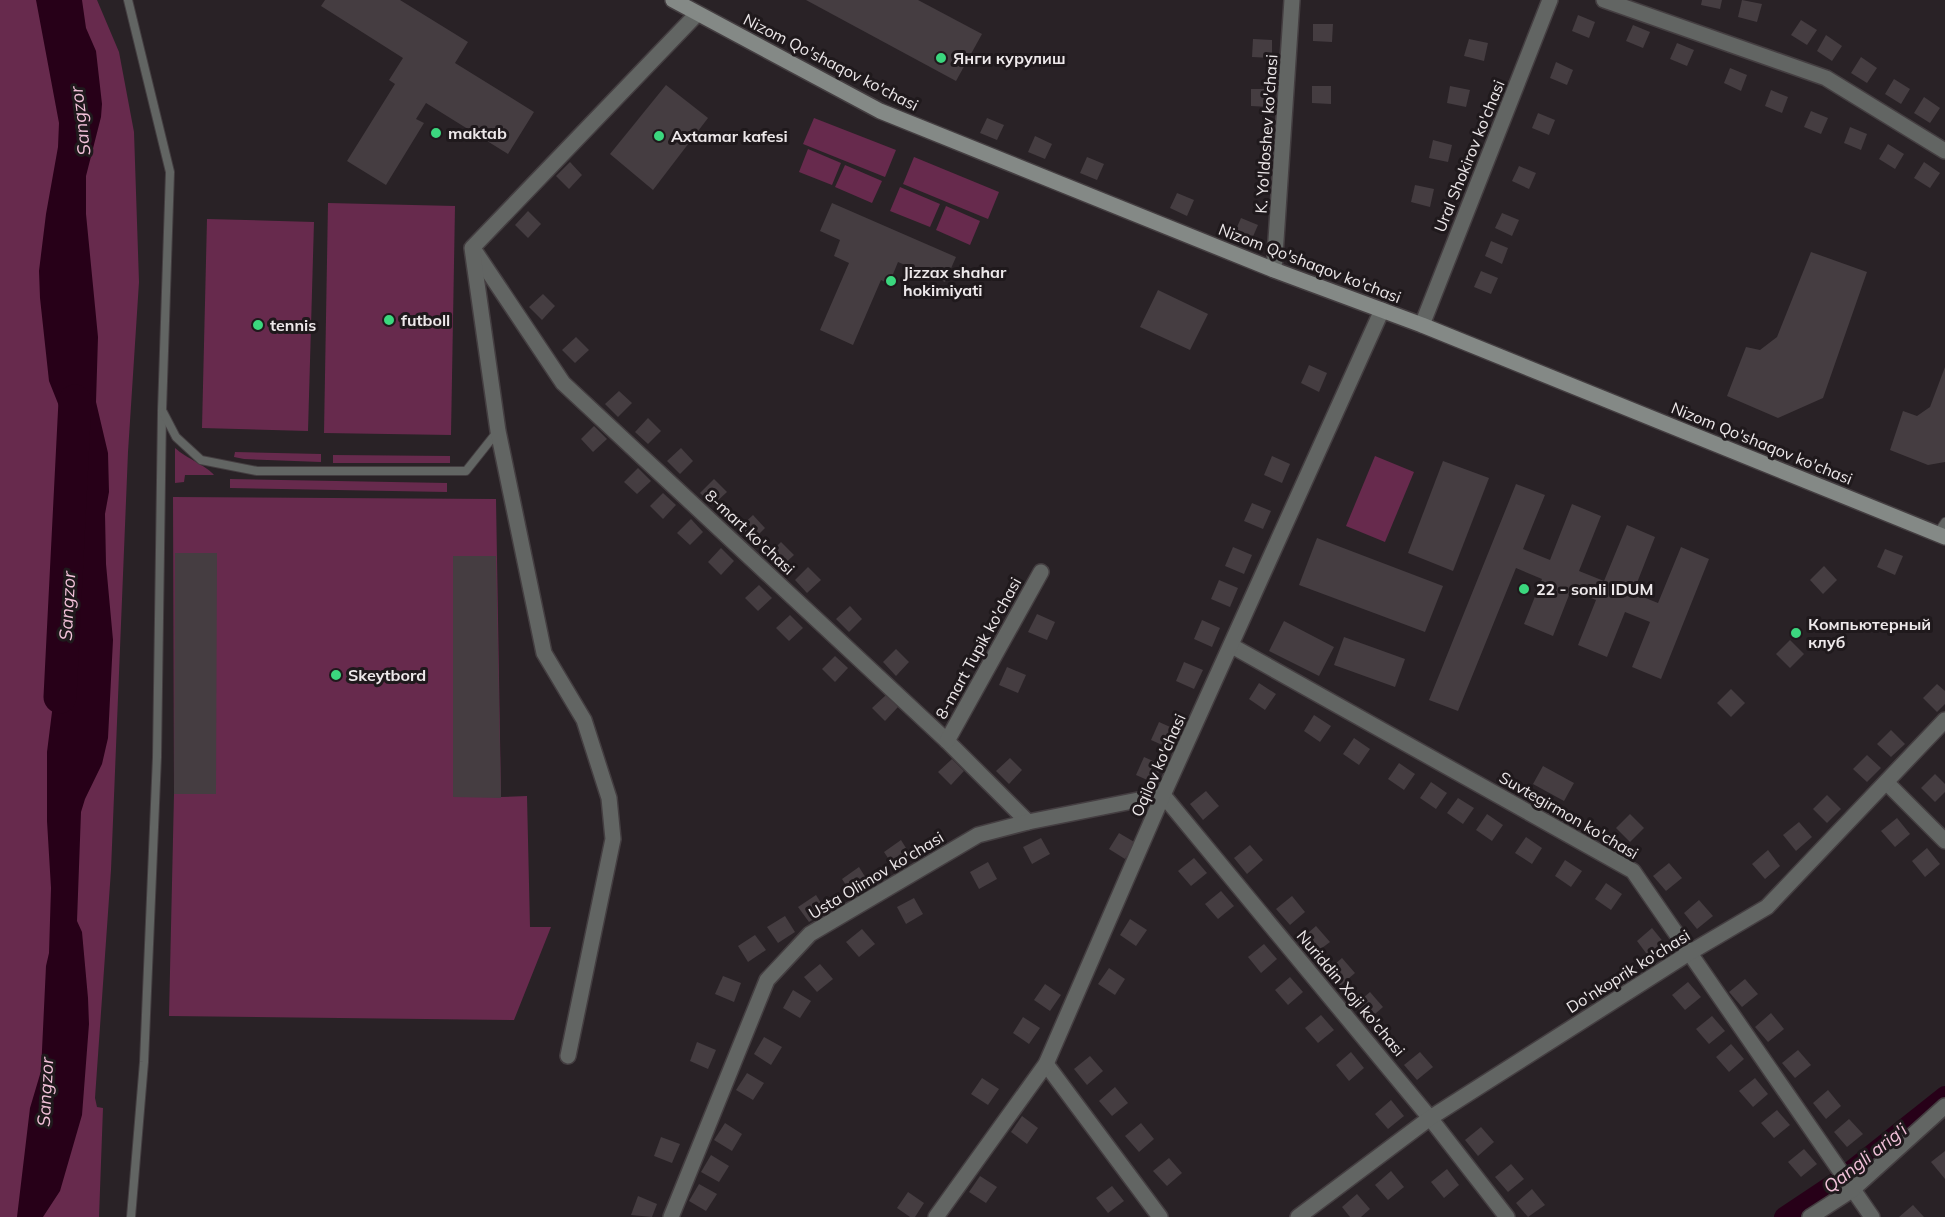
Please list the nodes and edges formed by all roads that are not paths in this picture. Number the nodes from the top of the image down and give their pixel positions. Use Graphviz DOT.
graph roads {
  1 [pos="128,0"];
  2 [pos="673,0"];
  3 [pos="1292,0"];
  4 [pos="1550,0"];
  5 [pos="1604,0"];
  6 [pos="697,14"];
  7 [pos="1945,151"];
  8 [pos="472,248"];
  9 [pos="1274,270"];
  10 [pos="1382,310"];
  11 [pos="1422,325"];
  12 [pos="162,411"];
  13 [pos="498,431"];
  14 [pos="1942,531"];
  15 [pos="1041,572"];
  16 [pos="1232,645"];
  17 [pos="1945,720"];
  18 [pos="947,741"];
  19 [pos="1887,783"];
  20 [pos="1163,795"];
  21 [pos="1028,822"];
  22 [pos="1945,841"];
  23 [pos="1689,953"];
  24 [pos="568,1056"];
  25 [pos="1046,1064"];
  26 [pos="1945,1106"];
  27 [pos="1431,1118"];
  28 [pos="1847,1181"];
  29 [pos="131,1217"];
  30 [pos="671,1217"];
  31 [pos="936,1217"];
  32 [pos="1160,1217"];
  33 [pos="1298,1217"];
  34 [pos="1507,1217"];
  35 [pos="1810,1217"];
  36 [pos="1872,1217"];
  1 -- 12 [label="lane"];
  2 -- 6 [label="main road, Nizom Qo'shaqov ko'chasi"];
  3 -- 9 [label="street, K. Yo'ldoshev ko'chasi"];
  4 -- 11 [label="street, Ural Shokirov ko'chasi"];
  5 -- 7 [label="street"];
  6 -- 8 [label="street"];
  6 -- 9 [label="main road, Nizom Qo'shaqov ko'chasi"];
  8 -- 13 [label="street"];
  8 -- 18 [label="street, 8-mart ko'chasi"];
  9 -- 10 [label="main road, Nizom Qo'shaqov ko'chasi"];
  10 -- 11 [label="main road, Nizom Qo'shaqov ko'chasi"];
  10 -- 16 [label="street, Oqilov ko'chasi"];
  11 -- 14 [label="main road, Nizom Qo'shaqov ko'chasi"];
  12 -- 13 [label="lane"];
  12 -- 29 [label="lane"];
  13 -- 24 [label="street"];
  15 -- 18 [label="street, 8-mart Tupik ko'chasi"];
  16 -- 20 [label="street, Oqilov ko'chasi"];
  16 -- 23 [label="street, Suvtegirmon ko'chasi"];
  17 -- 19 [label="street, Do'nkoprik ko'chasi"];
  18 -- 21 [label="street, 8-mart ko'chasi"];
  19 -- 22 [label="street"];
  19 -- 23 [label="street, Do'nkoprik ko'chasi"];
  20 -- 21 [label="street, Usta Olimov ko'chasi"];
  20 -- 25 [label="street, Oqilov ko'chasi"];
  20 -- 27 [label="street, Nuriddin Xoji ko'chasi"];
  21 -- 30 [label="street, Usta Olimov ko'chasi"];
  23 -- 27 [label="street, Do'nkoprik ko'chasi"];
  23 -- 28 [label="street, Suvtegirmon ko'chasi"];
  25 -- 31 [label="street, Oqilov ko'chasi"];
  25 -- 32 [label="street"];
  26 -- 28 [label="street"];
  27 -- 33 [label="street, Do'nkoprik ko'chasi"];
  27 -- 34 [label="street, Nuriddin Xoji ko'chasi"];
  28 -- 35 [label="street"];
  28 -- 36 [label="street, Suvtegirmon ko'chasi"];
}
